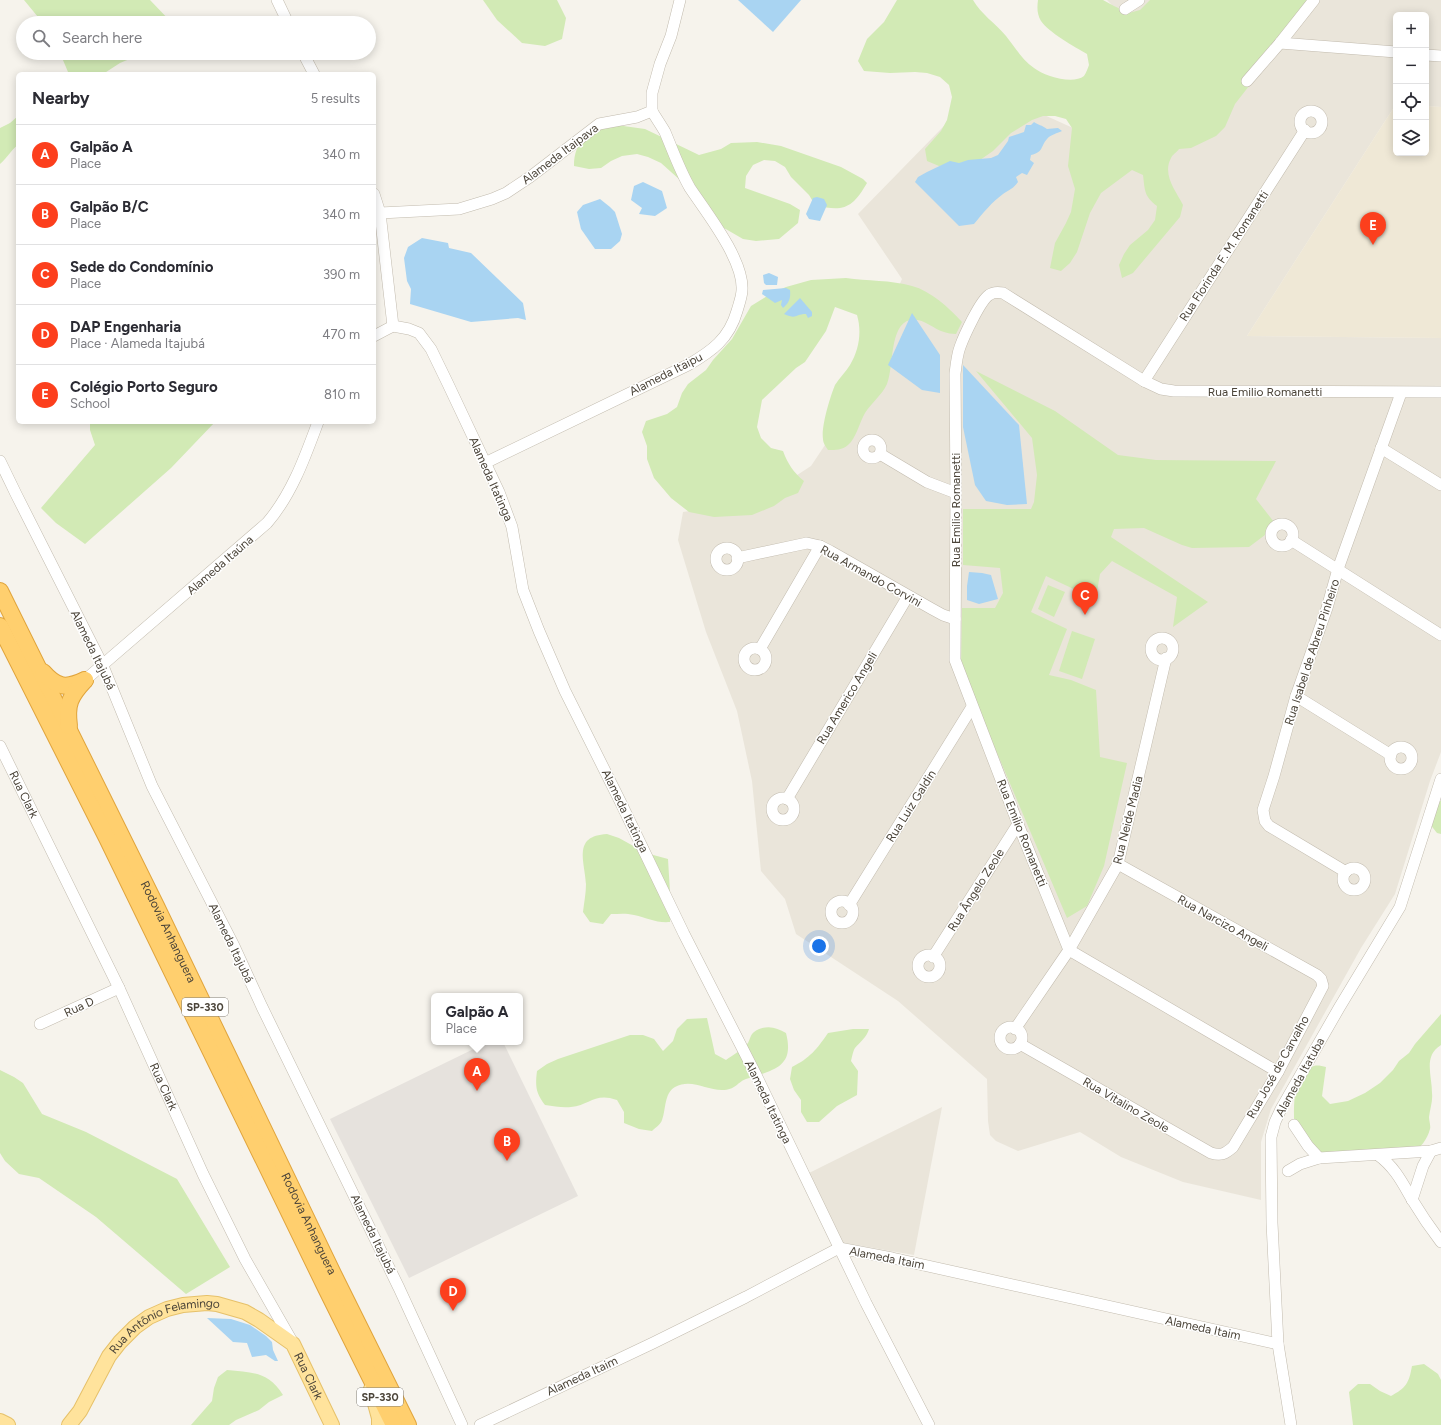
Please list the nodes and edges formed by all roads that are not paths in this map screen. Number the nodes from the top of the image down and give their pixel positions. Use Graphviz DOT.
graph roads {
  1 [pos="276,0"];
  2 [pos="680,0"];
  3 [pos="1139,0"];
  4 [pos="1314,0"];
  5 [pos="1125,9"];
  6 [pos="284,16"];
  7 [pos="1280,43"];
  8 [pos="1393,52"];
  9 [pos="1429,55"];
  10 [pos="1441,56"];
  11 [pos="307,60"];
  12 [pos="313,72"];
  13 [pos="1247,81"];
  14 [pos="652,111"];
  15 [pos="1305,130"];
  16 [pos="376,200"];
  17 [pos="380,213"];
  18 [pos="392,326"];
  19 [pos="376,335"];
  20 [pos="1144,381"];
  21 [pos="1441,392"];
  22 [pos="1401,393"];
  23 [pos="317,424"];
  24 [pos="1381,448"];
  25 [pos="880,454"];
  26 [pos="0,460"];
  27 [pos="485,463"];
  28 [pos="1441,485"];
  29 [pos="956,493"];
  30 [pos="1291,540"];
  31 [pos="820,546"];
  32 [pos="737,558"];
  33 [pos="1338,569"];
  34 [pos="0,591"];
  35 [pos="908,596"];
  36 [pos="955,619"];
  37 [pos="0,626"];
  38 [pos="1441,635"];
  39 [pos="760,649"];
  40 [pos="1166,658"];
  41 [pos="36,665"];
  42 [pos="103,666"];
  43 [pos="85,680"];
  44 [pos="1296,696"];
  45 [pos="972,707"];
  46 [pos="69,732"];
  47 [pos="0,746"];
  48 [pos="1391,755"];
  49 [pos="1441,779"];
  50 [pos="787,799"];
  51 [pos="1018,824"];
  52 [pos="1118,864"];
  53 [pos="1346,872"];
  54 [pos="849,905"];
  55 [pos="1069,950"];
  56 [pos="933,957"];
  57 [pos="1323,986"];
  58 [pos="119,988"];
  59 [pos="40,1024"];
  60 [pos="1015,1029"];
  61 [pos="1020,1044"];
  62 [pos="1278,1072"];
  63 [pos="1294,1125"];
  64 [pos="1232,1147"];
  65 [pos="1436,1149"];
  66 [pos="1378,1155"];
  67 [pos="1319,1158"];
  68 [pos="1288,1171"];
  69 [pos="1412,1200"];
  70 [pos="1441,1242"];
  71 [pos="839,1248"];
  72 [pos="293,1344"];
  73 [pos="1278,1344"];
  74 [pos="366,1369"];
  75 [pos="0,1421"];
  76 [pos="8,1425"];
  77 [pos="69,1425"];
  78 [pos="332,1425"];
  79 [pos="379,1425"];
  80 [pos="394,1425"];
  81 [pos="408,1425"];
  82 [pos="462,1425"];
  83 [pos="480,1425"];
  84 [pos="929,1425"];
  85 [pos="1290,1425"];
  1 -- 6 [label="street"];
  2 -- 14 [label="street"];
  3 -- 5 [label="street"];
  4 -- 7 [label="street"];
  7 -- 8 [label="street"];
  7 -- 13 [label="street"];
  9 -- 10 [label="street"];
  11 -- 12 [label="street"];
  14 -- 17 [label="street, Alameda Itaipava"];
  14 -- 27 [label="street, Alameda Itaipu"];
  15 -- 20 [label="street, Rua Florinda F. M. Romanetti"];
  16 -- 17 [label="street"];
  17 -- 18 [label="street"];
  18 -- 19 [label="street"];
  18 -- 27 [label="street, Alameda Itatinga"];
  20 -- 22 [label="street, Rua Emilio Romanetti"];
  20 -- 29 [label="street, Rua Emilio Romanetti"];
  21 -- 22 [label="street, Rua Emilio Romanetti"];
  22 -- 24 [label="street, Rua Isabel de Abreu Pinheiro"];
  23 -- 42 [label="street, Alameda Itaúna"];
  24 -- 28 [label="street"];
  24 -- 33 [label="street, Rua Isabel de Abreu Pinheiro"];
  25 -- 29 [label="street"];
  26 -- 42 [label="street, Alameda Itajubá"];
  27 -- 71 [label="street, Alameda Itatinga"];
  29 -- 36 [label="street, Rua Emilio Romanetti"];
  30 -- 33 [label="street"];
  31 -- 32 [label="street, Rua Armando Corvini"];
  31 -- 35 [label="street, Rua Armando Corvini"];
  31 -- 39 [label="street"];
  33 -- 38 [label="street"];
  33 -- 44 [label="street, Rua Isabel de Abreu Pinheiro"];
  34 -- 41 [label="highway, Rodovia Anhanguera / SP-330"];
  35 -- 36 [label="street, Rua Armando Corvini"];
  35 -- 50 [label="street, Rua Americo Angeli"];
  36 -- 45 [label="street, Rua Emilio Romanetti"];
  37 -- 74 [label="highway, Rodovia Anhanguera / SP-330"];
  40 -- 52 [label="street, Rua Neide Madia"];
  41 -- 43 [label="highway"];
  41 -- 46 [label="highway, Rodovia Anhanguera / SP-330"];
  42 -- 43 [label="street, Alameda Itaúna"];
  42 -- 82 [label="street, Alameda Itajubá"];
  43 -- 46 [label="highway"];
  44 -- 48 [label="street"];
  44 -- 53 [label="street, Rua Isabel de Abreu Pinheiro"];
  45 -- 51 [label="street, Rua Emilio Romanetti"];
  45 -- 54 [label="street, Rua Luiz Galdin"];
  46 -- 81 [label="highway, Rodovia Anhanguera / SP-330"];
  47 -- 58 [label="street, Rua Clark"];
  49 -- 73 [label="street, Alameda Itatuba"];
  51 -- 55 [label="street, Rua Emilio Romanetti"];
  51 -- 56 [label="street, Rua Ângelo Zeole"];
  52 -- 55 [label="street, Rua Neide Madia"];
  52 -- 57 [label="street, Rua Narcizo Angeli"];
  55 -- 60 [label="street, Rua Neide Madia"];
  55 -- 62 [label="street"];
  57 -- 62 [label="street, Rua José de Carvalho"];
  58 -- 59 [label="street, Rua D"];
  58 -- 72 [label="street, Rua Clark"];
  60 -- 61 [label="street"];
  60 -- 61 [label="street"];
  61 -- 64 [label="street, Rua Vitalino Zeole"];
  62 -- 64 [label="street, Rua José de Carvalho"];
  63 -- 67 [label="street"];
  65 -- 66 [label="street"];
  65 -- 69 [label="street"];
  66 -- 67 [label="street"];
  66 -- 69 [label="street"];
  67 -- 68 [label="street"];
  69 -- 70 [label="street"];
  71 -- 73 [label="street, Alameda Itaim"];
  71 -- 83 [label="street, Alameda Itaim"];
  71 -- 84 [label="street, Alameda Itatinga"];
  72 -- 77 [label="main road, Rua Antônio Felamingo"];
  72 -- 78 [label="main road, Rua Clark"];
  73 -- 85 [label="street, Alameda Itatuba"];
  74 -- 79 [label="main road"];
  74 -- 80 [label="highway, Rodovia Anhanguera / SP-330"];
  75 -- 76 [label="main road"];
}
